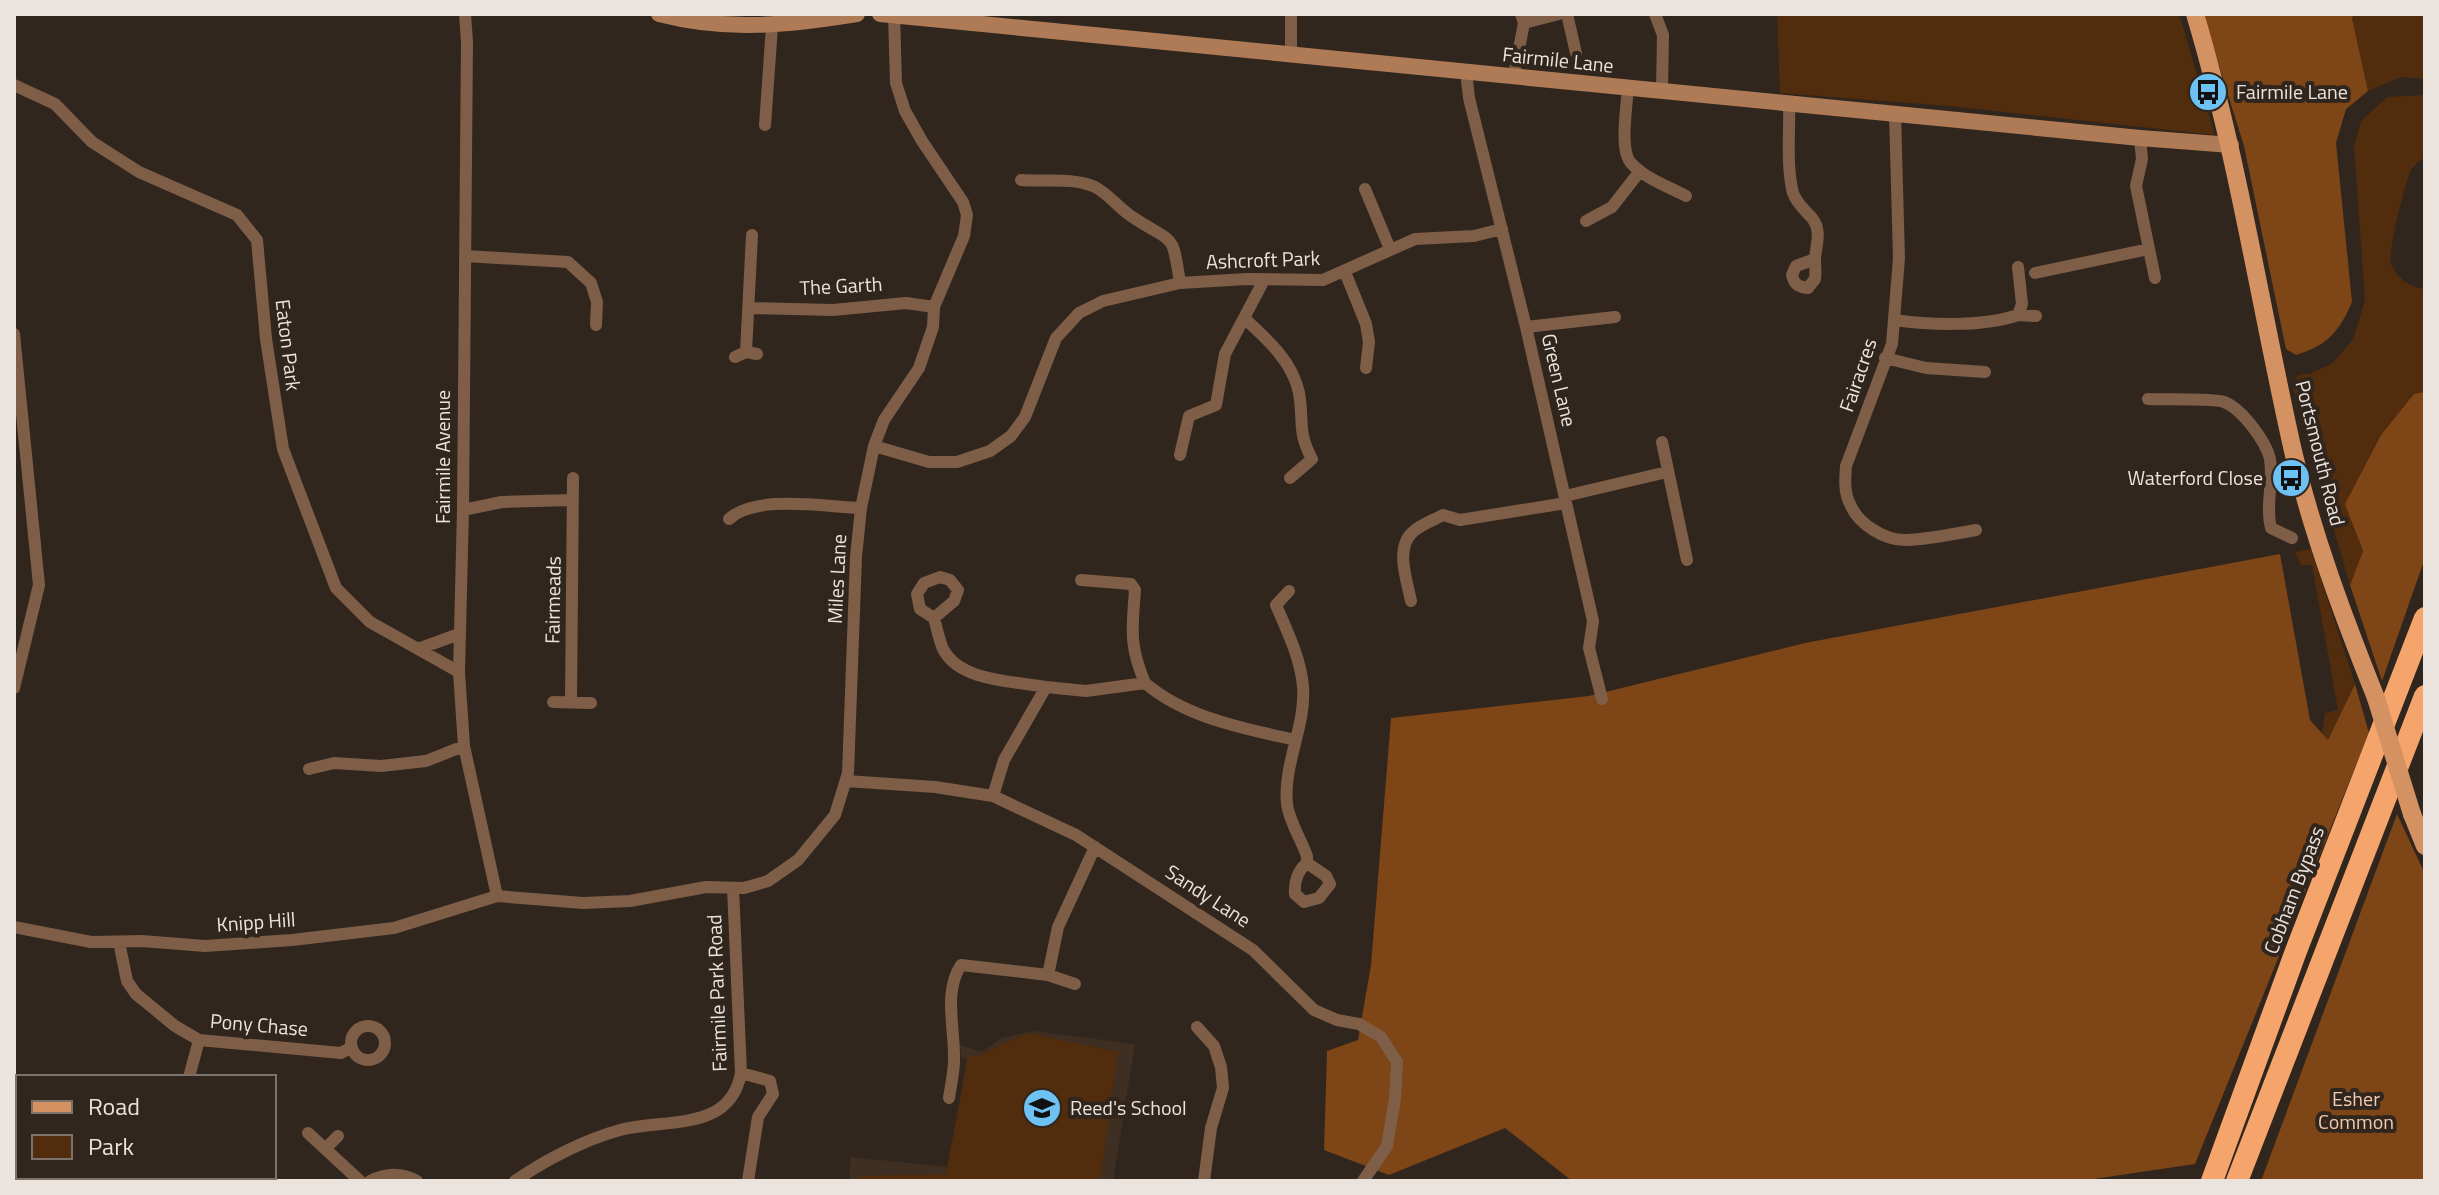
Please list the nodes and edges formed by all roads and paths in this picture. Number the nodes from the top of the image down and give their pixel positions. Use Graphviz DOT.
graph roads {
  1 [pos="465,14"];
  2 [pos="659,14"];
  3 [pos="857,14"];
  4 [pos="880,14"];
  5 [pos="894,14"];
  6 [pos="1291,14"];
  7 [pos="1559,14"];
  8 [pos="1567,14"];
  9 [pos="1655,14"];
  10 [pos="2195,14"];
  11 [pos="1522,18"];
  12 [pos="772,26"];
  13 [pos="1291,53"];
  14 [pos="1576,53"];
  15 [pos="1466,71"];
  16 [pos="1514,75"];
  17 [pos="14,85"];
  18 [pos="1628,87"];
  19 [pos="1662,90"];
  20 [pos="1789,104"];
  21 [pos="1895,114"];
  22 [pos="765,125"];
  23 [pos="2140,138"];
  24 [pos="2231,145"];
  25 [pos="1640,171"];
  26 [pos="1021,180"];
  27 [pos="1365,189"];
  28 [pos="1686,196"];
  29 [pos="1586,221"];
  30 [pos="1502,229"];
  31 [pos="752,235"];
  32 [pos="1390,249"];
  33 [pos="2149,249"];
  34 [pos="737,252"];
  35 [pos="752,252"];
  36 [pos="465,256"];
  37 [pos="1815,259"];
  38 [pos="2018,267"];
  39 [pos="1345,272"];
  40 [pos="2035,273"];
  41 [pos="2155,278"];
  42 [pos="1264,280"];
  43 [pos="1180,283"];
  44 [pos="934,307"];
  45 [pos="750,308"];
  46 [pos="2018,315"];
  47 [pos="2036,316"];
  48 [pos="1615,317"];
  49 [pos="1245,319"];
  50 [pos="1894,320"];
  51 [pos="596,325"];
  52 [pos="1526,327"];
  53 [pos="14,334"];
  54 [pos="746,354"];
  55 [pos="1885,358"];
  56 [pos="1366,368"];
  57 [pos="1985,372"];
  58 [pos="2148,399"];
  59 [pos="1662,442"];
  60 [pos="874,446"];
  61 [pos="1180,455"];
  62 [pos="1667,472"];
  63 [pos="573,478"];
  64 [pos="1290,478"];
  65 [pos="1566,499"];
  66 [pos="572,500"];
  67 [pos="861,508"];
  68 [pos="463,510"];
  69 [pos="729,519"];
  70 [pos="1976,530"];
  71 [pos="2292,538"];
  72 [pos="1699,542"];
  73 [pos="1684,545"];
  74 [pos="1687,560"];
  75 [pos="1081,580"];
  76 [pos="1289,591"];
  77 [pos="1411,601"];
  78 [pos="934,618"];
  79 [pos="2425,618"];
  80 [pos="459,634"];
  81 [pos="418,649"];
  82 [pos="459,672"];
  83 [pos="1145,683"];
  84 [pos="1046,687"];
  85 [pos="14,688"];
  86 [pos="2425,696"];
  87 [pos="1602,699"];
  88 [pos="571,701"];
  89 [pos="553,702"];
  90 [pos="591,703"];
  91 [pos="1295,740"];
  92 [pos="464,746"];
  93 [pos="309,769"];
  94 [pos="846,781"];
  95 [pos="993,796"];
  96 [pos="2425,846"];
  97 [pos="1095,847"];
  98 [pos="1307,863"];
  99 [pos="733,888"];
  100 [pos="497,896"];
  101 [pos="14,927"];
  102 [pos="119,942"];
  103 [pos="1048,975"];
  104 [pos="1075,984"];
  105 [pos="1197,1027"];
  106 [pos="199,1040"];
  107 [pos="352,1047"];
  108 [pos="741,1073"];
  109 [pos="190,1075"];
  110 [pos="951,1078"];
  111 [pos="935,1080"];
  112 [pos="949,1098"];
  113 [pos="308,1133"];
  114 [pos="338,1136"];
  115 [pos="325,1149"];
  116 [pos="360,1181"];
  117 [pos="370,1181"];
  118 [pos="417,1181"];
  119 [pos="515,1181"];
  120 [pos="748,1181"];
  121 [pos="1204,1181"];
  122 [pos="1363,1181"];
  123 [pos="2212,1181"];
  124 [pos="2237,1181"];
  1 -- 36 [label="street, Fairmile Avenue"];
  2 -- 12 [label="street"];
  3 -- 12 [label="street"];
  4 -- 5 [label="street, Fairmile Lane"];
  5 -- 13 [label="street, Fairmile Lane"];
  5 -- 44 [label="street, Miles Lane"];
  6 -- 13 [label="street"];
  7 -- 11 [label="street"];
  8 -- 14 [label="street"];
  9 -- 19 [label="street"];
  10 -- 24 [label="main road, Portsmouth Road"];
  11 -- 16 [label="street"];
  12 -- 22 [label="street"];
  13 -- 15 [label="street, Fairmile Lane"];
  15 -- 16 [label="street, Fairmile Lane"];
  15 -- 30 [label="street, Green Lane"];
  16 -- 18 [label="street, Fairmile Lane"];
  17 -- 81 [label="street, Eaton Park"];
  18 -- 19 [label="street, Fairmile Lane"];
  18 -- 25 [label="street"];
  19 -- 20 [label="street, Fairmile Lane"];
  20 -- 21 [label="street, Fairmile Lane"];
  20 -- 37 [label="street"];
  21 -- 23 [label="street, Fairmile Lane"];
  21 -- 50 [label="street, Fairacres"];
  23 -- 24 [label="street, Fairmile Lane"];
  23 -- 33 [label="street"];
  24 -- 96 [label="main road, Portsmouth Road, bridge"];
  25 -- 28 [label="street"];
  25 -- 29 [label="street"];
  26 -- 43 [label="street, Ashcroft Park"];
  27 -- 32 [label="street"];
  30 -- 32 [label="street, Ashcroft Park"];
  30 -- 52 [label="street, Green Lane"];
  31 -- 35 [label="street"];
  32 -- 39 [label="street, Ashcroft Park"];
  33 -- 40 [label="street"];
  33 -- 41 [label="street"];
  34 -- 35 [label="street"];
  35 -- 45 [label="street"];
  36 -- 51 [label="street"];
  36 -- 68 [label="street, Fairmile Avenue"];
  38 -- 46 [label="street"];
  39 -- 42 [label="street, Ashcroft Park"];
  39 -- 56 [label="street, Ashcroft Park"];
  42 -- 43 [label="street, Ashcroft Park"];
  42 -- 49 [label="street"];
  43 -- 60 [label="street, Ashcroft Park"];
  44 -- 45 [label="street, The Garth"];
  44 -- 60 [label="street, Miles Lane"];
  45 -- 54 [label="street"];
  46 -- 47 [label="street"];
  46 -- 50 [label="street"];
  48 -- 52 [label="street"];
  49 -- 61 [label="street"];
  49 -- 64 [label="street"];
  50 -- 55 [label="street, Fairacres"];
  52 -- 65 [label="street, Green Lane"];
  53 -- 85 [label="street"];
  55 -- 57 [label="street"];
  55 -- 70 [label="street, Fairacres"];
  58 -- 71 [label="street"];
  59 -- 62 [label="street"];
  60 -- 67 [label="street, Miles Lane"];
  62 -- 65 [label="street"];
  62 -- 73 [label="street"];
  63 -- 66 [label="street, Fairmeads"];
  65 -- 77 [label="street"];
  65 -- 87 [label="street, Green Lane"];
  66 -- 68 [label="street"];
  66 -- 88 [label="street, Fairmeads"];
  67 -- 69 [label="street"];
  67 -- 94 [label="street, Miles Lane"];
  68 -- 80 [label="street, Fairmile Avenue"];
  72 -- 73 [label="street"];
  73 -- 74 [label="street"];
  75 -- 83 [label="street"];
  76 -- 91 [label="street"];
  78 -- 84 [label="street"];
  79 -- 123 [label="highway, Cobham Bypass"];
  80 -- 81 [label="street"];
  80 -- 82 [label="street, Fairmile Avenue"];
  81 -- 82 [label="street, Eaton Park"];
  82 -- 92 [label="street, Fairmile Avenue"];
  83 -- 84 [label="street"];
  83 -- 91 [label="street"];
  84 -- 95 [label="street"];
  86 -- 124 [label="highway"];
  88 -- 89 [label="street"];
  88 -- 90 [label="street"];
  91 -- 98 [label="street"];
  92 -- 93 [label="street"];
  92 -- 100 [label="street, Fairmile Avenue"];
  94 -- 95 [label="street, Sandy Lane"];
  94 -- 99 [label="street, Miles Lane"];
  95 -- 97 [label="street, Sandy Lane"];
  97 -- 103 [label="street"];
  97 -- 122 [label="street, Sandy Lane"];
  99 -- 100 [label="street, Miles Lane"];
  99 -- 108 [label="street, Fairmile Park Road"];
  100 -- 102 [label="street, Knipp Hill"];
  101 -- 102 [label="street, Knipp Hill"];
  102 -- 106 [label="street, Pony Chase"];
  103 -- 104 [label="street"];
  103 -- 110 [label="street"];
  105 -- 121 [label="street"];
  106 -- 107 [label="street, Pony Chase"];
  106 -- 109 [label="street"];
  108 -- 119 [label="street, Fairmile Park Road"];
  108 -- 120 [label="street"];
  110 -- 111 [label="street"];
  110 -- 112 [label="street"];
  113 -- 115 [label="street"];
  114 -- 115 [label="street"];
  115 -- 116 [label="street"];
  117 -- 118 [label="street"];
}
